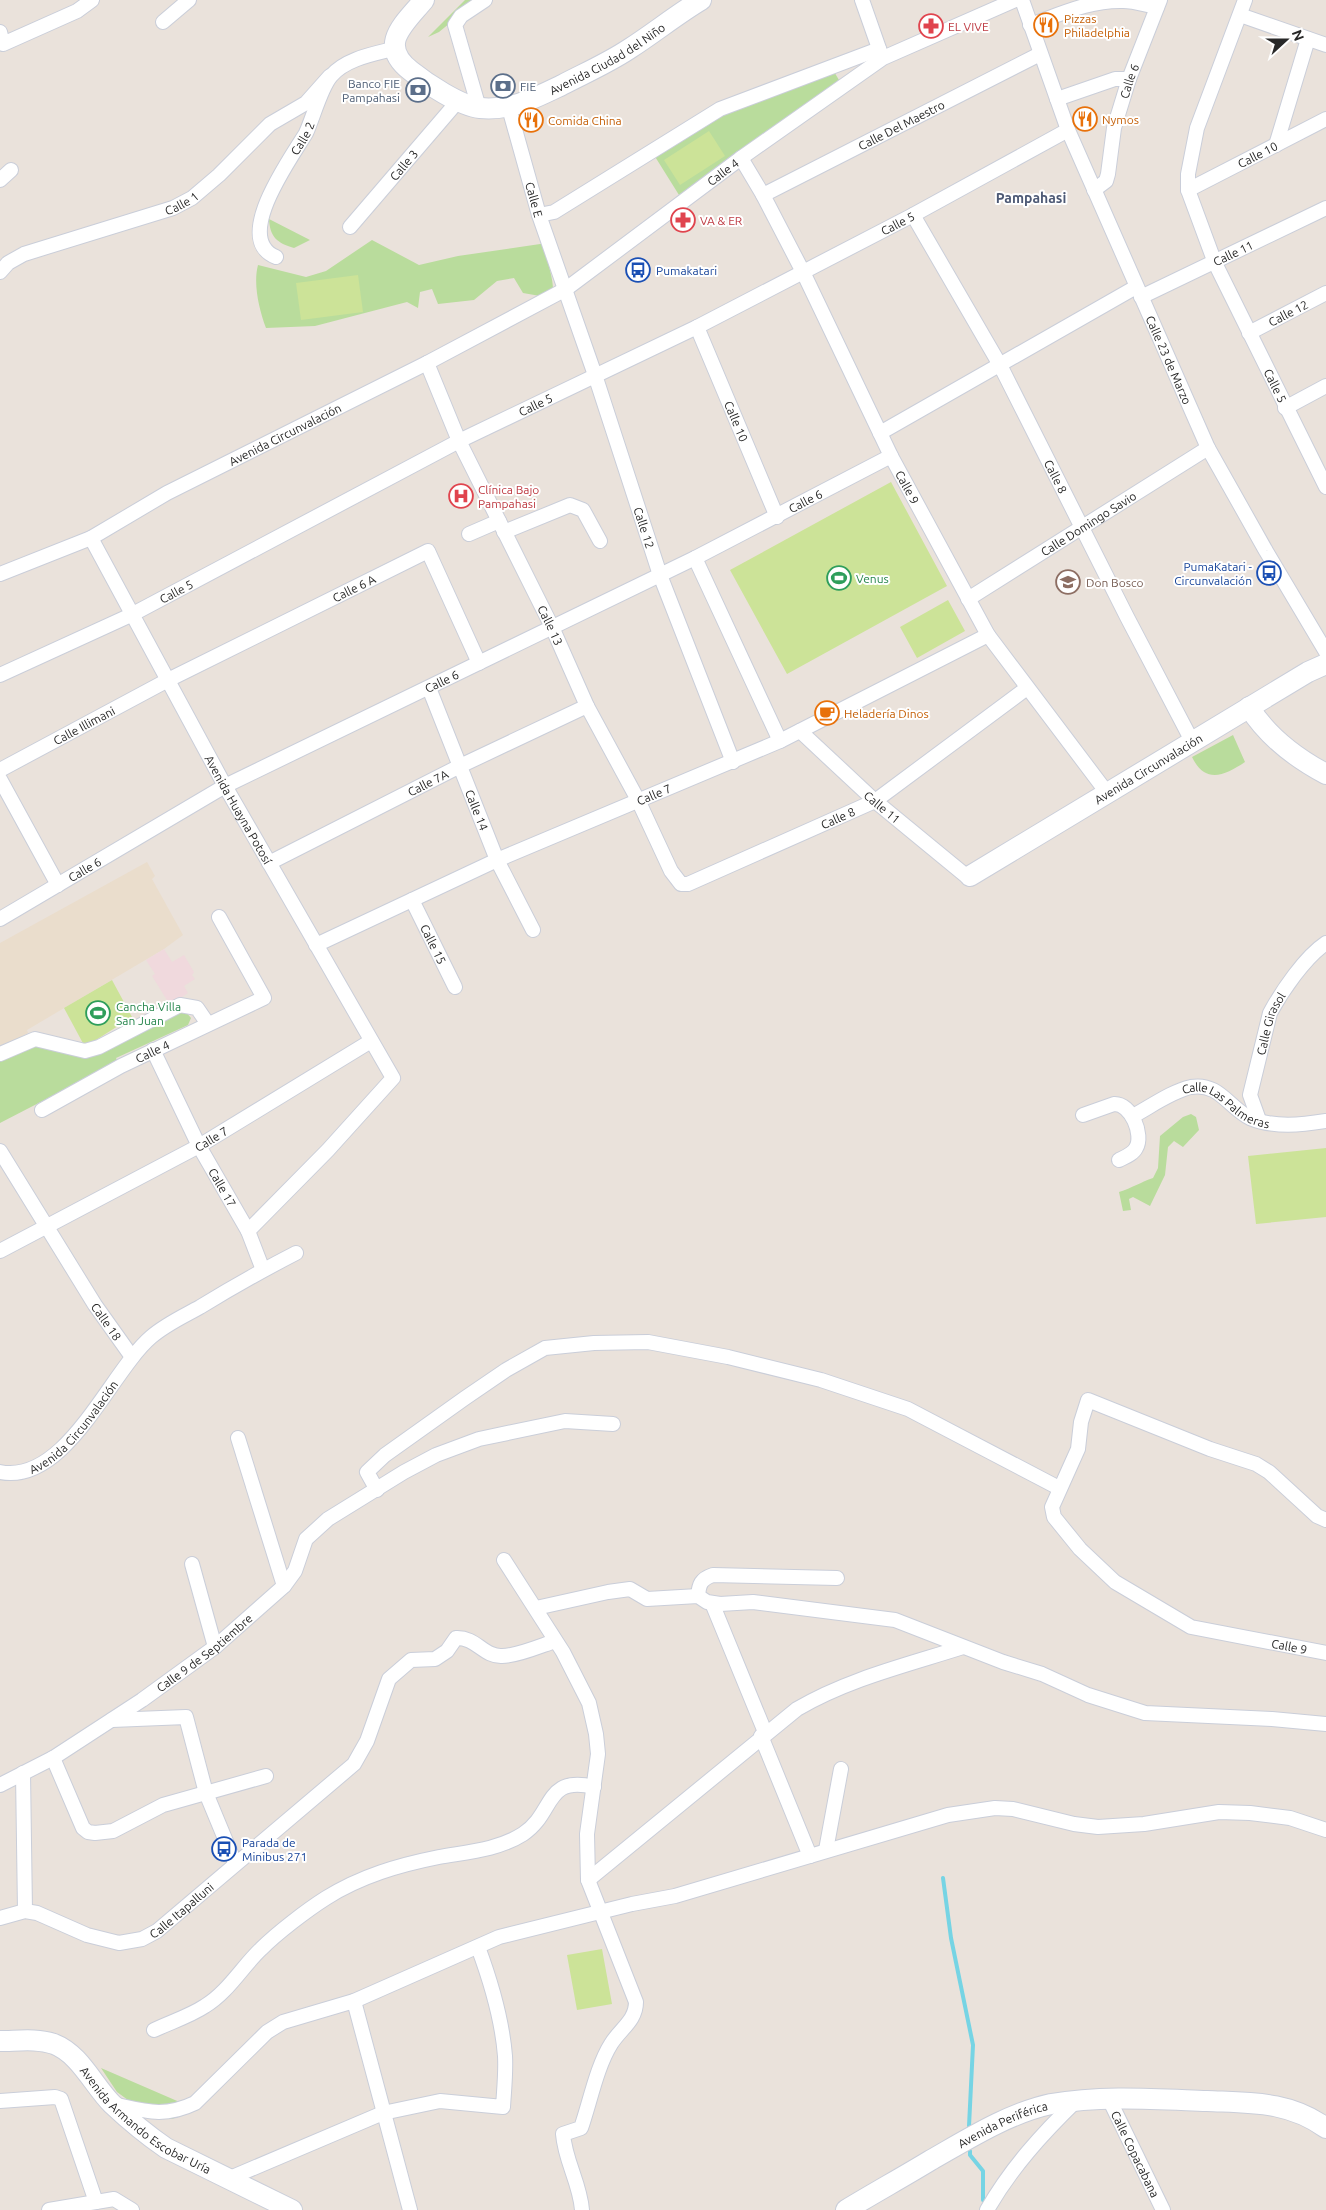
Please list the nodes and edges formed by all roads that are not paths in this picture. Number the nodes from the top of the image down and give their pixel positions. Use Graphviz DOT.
graph roads {
  1 [pos="92,0"];
  2 [pos="189,0"];
  3 [pos="424,0"];
  4 [pos="485,0"];
  5 [pos="702,0"];
  6 [pos="862,0"];
  7 [pos="1015,0"];
  8 [pos="1022,0"];
  9 [pos="1245,0"];
  10 [pos="1159,3"];
  11 [pos="75,6"];
  12 [pos="1240,15"];
  13 [pos="163,22"];
  14 [pos="1030,25"];
  15 [pos="0,32"];
  16 [pos="1308,39"];
  17 [pos="1326,45"];
  18 [pos="393,49"];
  19 [pos="881,54"];
  20 [pos="1040,54"];
  21 [pos="330,76"];
  22 [pos="1129,79"];
  23 [pos="1057,99"];
  24 [pos="458,101"];
  25 [pos="479,108"];
  26 [pos="509,108"];
  27 [pos="1326,119"];
  28 [pos="1068,130"];
  29 [pos="1276,145"];
  30 [pos="741,158"];
  31 [pos="11,170"];
  32 [pos="0,180"];
  33 [pos="1094,190"];
  34 [pos="1188,190"];
  35 [pos="764,195"];
  36 [pos="1326,208"];
  37 [pos="539,215"];
  38 [pos="913,215"];
  39 [pos="350,227"];
  40 [pos="276,257"];
  41 [pos="1215,263"];
  42 [pos="0,272"];
  43 [pos="803,272"];
  44 [pos="566,290"];
  45 [pos="1138,292"];
  46 [pos="1326,293"];
  47 [pos="697,326"];
  48 [pos="1249,333"];
  49 [pos="427,363"];
  50 [pos="1000,365"];
  51 [pos="595,375"];
  52 [pos="1326,386"];
  53 [pos="1285,408"];
  54 [pos="880,433"];
  55 [pos="458,441"];
  56 [pos="1208,448"];
  57 [pos="891,456"];
  58 [pos="1324,479"];
  59 [pos="777,517"];
  60 [pos="501,527"];
  61 [pos="1081,527"];
  62 [pos="469,534"];
  63 [pos="91,538"];
  64 [pos="600,541"];
  65 [pos="695,558"];
  66 [pos="0,574"];
  67 [pos="660,575"];
  68 [pos="968,599"];
  69 [pos="131,615"];
  70 [pos="552,627"];
  71 [pos="988,635"];
  72 [pos="1326,652"];
  73 [pos="479,663"];
  74 [pos="1326,664"];
  75 [pos="0,675"];
  76 [pos="168,680"];
  77 [pos="429,688"];
  78 [pos="1027,688"];
  79 [pos="588,706"];
  80 [pos="1249,707"];
  81 [pos="800,731"];
  82 [pos="780,741"];
  83 [pos="1192,741"];
  84 [pos="732,762"];
  85 [pos="460,766"];
  86 [pos="0,770"];
  87 [pos="1326,774"];
  88 [pos="0,779"];
  89 [pos="225,786"];
  90 [pos="1108,794"];
  91 [pos="638,800"];
  92 [pos="876,802"];
  93 [pos="497,860"];
  94 [pos="269,862"];
  95 [pos="970,876"];
  96 [pos="681,884"];
  97 [pos="58,886"];
  98 [pos="412,900"];
  99 [pos="219,917"];
  100 [pos="0,919"];
  101 [pos="533,930"];
  102 [pos="1326,942"];
  103 [pos="316,945"];
  104 [pos="455,987"];
  105 [pos="208,1024"];
  106 [pos="371,1041"];
  107 [pos="153,1050"];
  108 [pos="0,1054"];
  109 [pos="42,1110"];
  110 [pos="1083,1115"];
  111 [pos="1133,1116"];
  112 [pos="1259,1120"];
  113 [pos="1326,1121"];
  114 [pos="199,1146"];
  115 [pos="0,1151"];
  116 [pos="1119,1160"];
  117 [pos="46,1227"];
  118 [pos="248,1231"];
  119 [pos="0,1251"];
  120 [pos="296,1253"];
  121 [pos="263,1270"];
  122 [pos="132,1356"];
  123 [pos="613,1424"];
  124 [pos="238,1438"];
  125 [pos="0,1472"];
  126 [pos="1059,1488"];
  127 [pos="377,1490"];
  128 [pos="1326,1520"];
  129 [pos="504,1560"];
  130 [pos="192,1564"];
  131 [pos="837,1578"];
  132 [pos="284,1586"];
  133 [pos="698,1596"];
  134 [pos="712,1603"];
  135 [pos="536,1608"];
  136 [pos="555,1641"];
  137 [pos="963,1646"];
  138 [pos="215,1647"];
  139 [pos="1326,1653"];
  140 [pos="111,1720"];
  141 [pos="1326,1724"];
  142 [pos="763,1734"];
  143 [pos="53,1758"];
  144 [pos="842,1769"];
  145 [pos="23,1773"];
  146 [pos="266,1776"];
  147 [pos="0,1785"];
  148 [pos="594,1787"];
  149 [pos="206,1793"];
  150 [pos="1326,1830"];
  151 [pos="826,1850"];
  152 [pos="810,1856"];
  153 [pos="235,1863"];
  154 [pos="588,1880"];
  155 [pos="25,1912"];
  156 [pos="601,1912"];
  157 [pos="0,1918"];
  158 [pos="478,1947"];
  159 [pos="354,2001"];
  160 [pos="154,2030"];
  161 [pos="0,2041"];
  162 [pos="1109,2099"];
  163 [pos="1077,2100"];
  164 [pos="1176,2100"];
  165 [pos="0,2101"];
  166 [pos="111,2103"];
  167 [pos="383,2113"];
  168 [pos="1326,2113"];
  169 [pos="1326,2128"];
  170 [pos="230,2178"];
  171 [pos="96,2202"];
  172 [pos="115,2204"];
  173 [pos="49,2210"];
  174 [pos="132,2210"];
  175 [pos="292,2210"];
  176 [pos="410,2210"];
  177 [pos="582,2210"];
  178 [pos="846,2210"];
  179 [pos="986,2210"];
  180 [pos="1163,2210"];
  1 -- 11 [label="street"];
  2 -- 13 [label="street"];
  3 -- 18 [label="main road"];
  4 -- 25 [label="street"];
  5 -- 26 [label="main road, Avenida Ciudad del Niño"];
  6 -- 19 [label="street"];
  7 -- 19 [label="street, Calle 4"];
  8 -- 14 [label="street, Calle 23 de Marzo"];
  9 -- 12 [label="street, Calle 5"];
  10 -- 14 [label="street"];
  10 -- 22 [label="street, Calle 6"];
  11 -- 15 [label="street"];
  12 -- 16 [label="street"];
  12 -- 34 [label="street, Calle 5"];
  14 -- 20 [label="street, Calle 23 de Marzo"];
  16 -- 17 [label="street"];
  16 -- 29 [label="street"];
  18 -- 21 [label="street"];
  18 -- 24 [label="main road, Avenida Ciudad del Niño"];
  19 -- 30 [label="street, Calle 4"];
  19 -- 37 [label="street"];
  20 -- 23 [label="street, Calle 23 de Marzo"];
  20 -- 35 [label="street, Calle Del Maestro"];
  21 -- 40 [label="street, Calle 2"];
  21 -- 42 [label="street, Calle 1"];
  22 -- 23 [label="street"];
  22 -- 33 [label="street, Calle 6"];
  23 -- 28 [label="street, Calle 23 de Marzo"];
  24 -- 25 [label="main road, Avenida Ciudad del Niño"];
  24 -- 39 [label="street, Calle 3"];
  25 -- 26 [label="main road, Avenida Ciudad del Niño"];
  26 -- 37 [label="street, Calle E"];
  27 -- 29 [label="street, Calle 10"];
  28 -- 33 [label="street, Calle 23 de Marzo"];
  28 -- 38 [label="street, Calle 5"];
  29 -- 34 [label="street, Calle 10"];
  30 -- 35 [label="street, Calle 9"];
  30 -- 44 [label="street, Calle 4"];
  31 -- 32 [label="street"];
  33 -- 45 [label="street, Calle 23 de Marzo"];
  34 -- 41 [label="street, Calle 5"];
  35 -- 43 [label="street, Calle 9"];
  36 -- 41 [label="street, Calle 11"];
  37 -- 44 [label="street, Calle E"];
  38 -- 43 [label="street, Calle 5"];
  38 -- 50 [label="street, Calle 8"];
  41 -- 45 [label="street, Calle 11"];
  41 -- 48 [label="street, Calle 5"];
  43 -- 47 [label="street, Calle 5"];
  43 -- 54 [label="street, Calle 9"];
  44 -- 49 [label="street, Avenida Circunvalación"];
  44 -- 51 [label="street, Calle 12"];
  45 -- 50 [label="street"];
  45 -- 56 [label="street, Calle 23 de Marzo"];
  46 -- 48 [label="street, Calle 12"];
  47 -- 51 [label="street, Calle 5"];
  47 -- 59 [label="street, Calle 10"];
  48 -- 53 [label="street, Calle 5"];
  49 -- 55 [label="street, Calle 13"];
  49 -- 63 [label="street, Avenida Circunvalación"];
  50 -- 54 [label="street"];
  50 -- 61 [label="street, Calle 8"];
  51 -- 55 [label="street, Calle 5"];
  51 -- 67 [label="street, Calle 12"];
  52 -- 53 [label="street"];
  53 -- 58 [label="street, Calle 5"];
  54 -- 57 [label="street, Calle 9"];
  55 -- 60 [label="street, Calle 13"];
  55 -- 69 [label="street, Calle 5"];
  56 -- 61 [label="street, Calle Domingo Savio"];
  56 -- 72 [label="street, Calle 23 de Marzo"];
  57 -- 59 [label="street, Calle 6"];
  57 -- 68 [label="street, Calle 9"];
  59 -- 65 [label="street, Calle 6"];
  60 -- 62 [label="street"];
  60 -- 64 [label="street"];
  60 -- 70 [label="street, Calle 13"];
  61 -- 68 [label="street, Calle Domingo Savio"];
  61 -- 83 [label="street, Calle 8"];
  63 -- 66 [label="street, Avenida Circunvalación"];
  63 -- 69 [label="street, Avenida Huayna Potosí"];
  65 -- 67 [label="street, Calle 6"];
  65 -- 82 [label="street"];
  67 -- 70 [label="street, Calle 6"];
  67 -- 84 [label="street, Calle 12"];
  68 -- 71 [label="street, Calle 9"];
  69 -- 75 [label="street, Calle 5"];
  69 -- 76 [label="street, Avenida Huayna Potosí"];
  70 -- 73 [label="street, Calle 6"];
  70 -- 79 [label="street, Calle 13"];
  71 -- 78 [label="street, Calle 9"];
  71 -- 81 [label="street, Calle 7"];
  73 -- 76 [label="street, Calle 6 A"];
  73 -- 77 [label="street, Calle 6"];
  74 -- 80 [label="main road, Avenida Circunvalación"];
  76 -- 86 [label="street, Calle Illimani"];
  76 -- 89 [label="street, Avenida Huayna Potosí"];
  77 -- 85 [label="street, Calle 14"];
  77 -- 89 [label="street, Calle 6"];
  78 -- 90 [label="street, Calle 9"];
  78 -- 92 [label="street, Calle 8"];
  79 -- 85 [label="street, Calle 7A"];
  79 -- 91 [label="street, Calle 13"];
  80 -- 83 [label="main road, Avenida Circunvalación"];
  80 -- 87 [label="main road"];
  81 -- 82 [label="street, Calle 7"];
  81 -- 92 [label="street, Calle 11"];
  82 -- 84 [label="street, Calle 7"];
  83 -- 90 [label="main road, Avenida Circunvalación"];
  84 -- 91 [label="street, Calle 7"];
  85 -- 93 [label="street, Calle 14"];
  85 -- 94 [label="street, Calle 7A"];
  88 -- 97 [label="street"];
  89 -- 94 [label="street, Avenida Huayna Potosí"];
  89 -- 97 [label="street, Calle 6"];
  90 -- 95 [label="main road, Avenida Circunvalación"];
  91 -- 93 [label="street, Calle 7"];
  91 -- 96 [label="street, Calle 13"];
  92 -- 95 [label="street, Calle 11"];
  92 -- 96 [label="street, Calle 8"];
  93 -- 98 [label="street, Calle 7"];
  93 -- 101 [label="street, Calle 14"];
  94 -- 103 [label="street, Avenida Huayna Potosí"];
  97 -- 100 [label="street, Calle 6"];
  98 -- 103 [label="street, Calle 7"];
  98 -- 104 [label="street, Calle 15"];
  99 -- 105 [label="street, Calle 4"];
  102 -- 112 [label="street, Calle Girasol"];
  103 -- 106 [label="street, Avenida Huayna Potosí"];
  105 -- 107 [label="street, Calle 4"];
  105 -- 108 [label="street"];
  106 -- 114 [label="street, Calle 7"];
  106 -- 118 [label="street, Avenida Huayna Potosí"];
  107 -- 109 [label="street, Calle 4"];
  107 -- 114 [label="street, Calle 17"];
  110 -- 111 [label="street"];
  111 -- 112 [label="street, Calle Las Palmeras"];
  111 -- 116 [label="street"];
  112 -- 113 [label="street, Calle Las Palmeras"];
  114 -- 117 [label="street, Calle 7"];
  114 -- 118 [label="street, Calle 17"];
  115 -- 117 [label="street, Calle 18"];
  117 -- 119 [label="street"];
  117 -- 122 [label="street, Calle 18"];
  118 -- 121 [label="street, Calle 17"];
  120 -- 121 [label="street"];
  121 -- 122 [label="street"];
  122 -- 125 [label="street, Avenida Circunvalación"];
  123 -- 127 [label="street, Calle 9 de Septiembre"];
  124 -- 132 [label="street"];
  126 -- 127 [label="street"];
  126 -- 128 [label="street"];
  126 -- 139 [label="street, Calle 9"];
  127 -- 132 [label="street, Calle 9 de Septiembre"];
  129 -- 135 [label="street"];
  130 -- 138 [label="street"];
  131 -- 133 [label="street"];
  132 -- 138 [label="street, Calle 9 de Septiembre"];
  133 -- 134 [label="street"];
  133 -- 135 [label="street"];
  134 -- 137 [label="street"];
  134 -- 142 [label="street"];
  135 -- 136 [label="street"];
  136 -- 148 [label="street"];
  136 -- 153 [label="street, Calle Itapalluni"];
  137 -- 141 [label="street"];
  137 -- 142 [label="street"];
  138 -- 140 [label="street, Calle 9 de Septiembre"];
  140 -- 143 [label="street, Calle 9 de Septiembre"];
  140 -- 149 [label="street"];
  142 -- 152 [label="street"];
  142 -- 154 [label="street"];
  143 -- 145 [label="street, Calle 9 de Septiembre"];
  143 -- 149 [label="street"];
  144 -- 151 [label="street"];
  145 -- 147 [label="street, Calle 9 de Septiembre"];
  145 -- 155 [label="street"];
  146 -- 149 [label="street"];
  148 -- 154 [label="street"];
  148 -- 160 [label="street"];
  149 -- 153 [label="street"];
  150 -- 151 [label="street"];
  151 -- 152 [label="street"];
  152 -- 156 [label="street"];
  153 -- 155 [label="street, Calle Itapalluni"];
  154 -- 156 [label="street"];
  155 -- 157 [label="street, Calle Itapalluni"];
  156 -- 158 [label="street"];
  156 -- 177 [label="street"];
  158 -- 159 [label="street"];
  158 -- 167 [label="street"];
  159 -- 166 [label="street"];
  159 -- 167 [label="street"];
  161 -- 166 [label="main road, Avenida Armando Escobar Uría"];
  162 -- 163 [label="main road, Avenida Periférica"];
  162 -- 164 [label="main road, Avenida Periférica"];
  162 -- 180 [label="street, Calle Copacabana"];
  163 -- 178 [label="main road, Avenida Periférica"];
  163 -- 179 [label="street"];
  164 -- 168 [label="main road, Avenida Periférica"];
  164 -- 169 [label="main road, Avenida Periférica"];
  165 -- 171 [label="street"];
  166 -- 170 [label="main road, Avenida Armando Escobar Uría"];
  167 -- 170 [label="street"];
  167 -- 176 [label="street"];
  170 -- 175 [label="main road, Avenida Armando Escobar Uría"];
  171 -- 172 [label="street"];
  171 -- 173 [label="street"];
  172 -- 174 [label="street"];
}
